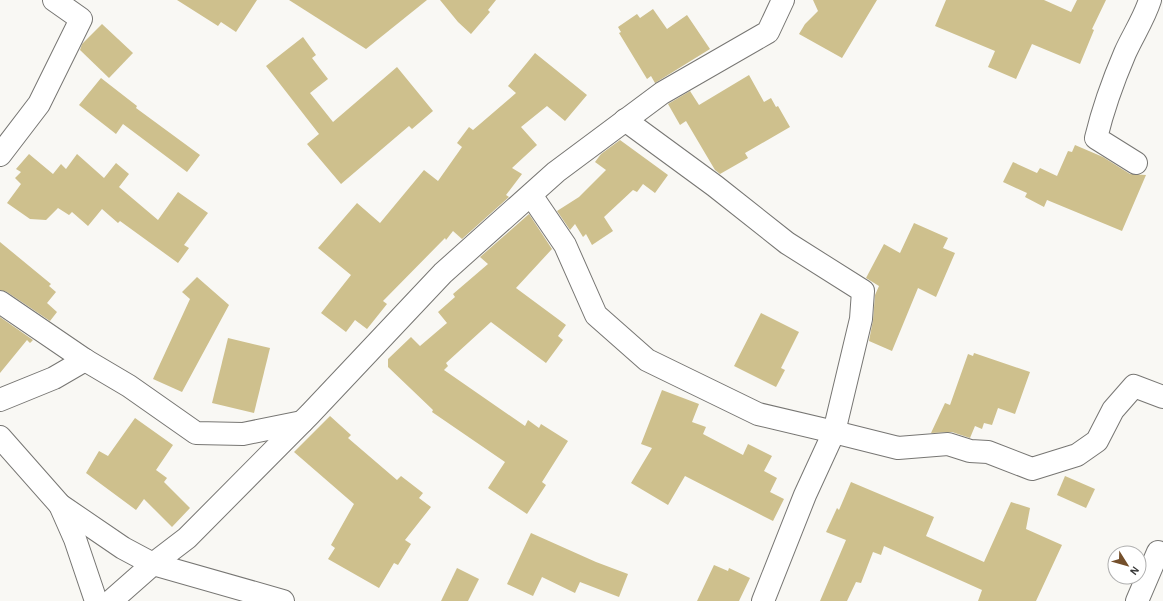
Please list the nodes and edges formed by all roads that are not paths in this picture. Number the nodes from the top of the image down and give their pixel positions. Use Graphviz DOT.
graph roads {
  1 [pos="54,0"];
  2 [pos="783,0"];
  3 [pos="1150,0"];
  4 [pos="625,120"];
  5 [pos="0,155"];
  6 [pos="1136,163"];
  7 [pos="530,195"];
  8 [pos="0,302"];
  9 [pos="85,360"];
  10 [pos="1163,397"];
  11 [pos="0,400"];
  12 [pos="302,422"];
  13 [pos="834,432"];
  14 [pos="0,437"];
  15 [pos="60,505"];
  16 [pos="1163,554"];
  17 [pos="153,564"];
  18 [pos="96,601"];
  19 [pos="111,601"];
  20 [pos="283,601"];
  21 [pos="763,601"];
  22 [pos="1137,601"];
  1 -- 5 [label="street"];
  2 -- 4 [label="street"];
  3 -- 6 [label="street"];
  4 -- 7 [label="street"];
  4 -- 13 [label="street"];
  7 -- 12 [label="street"];
  7 -- 13 [label="street"];
  8 -- 9 [label="street"];
  9 -- 11 [label="street"];
  9 -- 12 [label="street"];
  10 -- 13 [label="street"];
  12 -- 17 [label="street"];
  13 -- 21 [label="street"];
  14 -- 15 [label="street"];
  15 -- 17 [label="street"];
  15 -- 18 [label="street"];
  16 -- 22 [label="street"];
  17 -- 19 [label="street"];
  17 -- 20 [label="street"];
}
